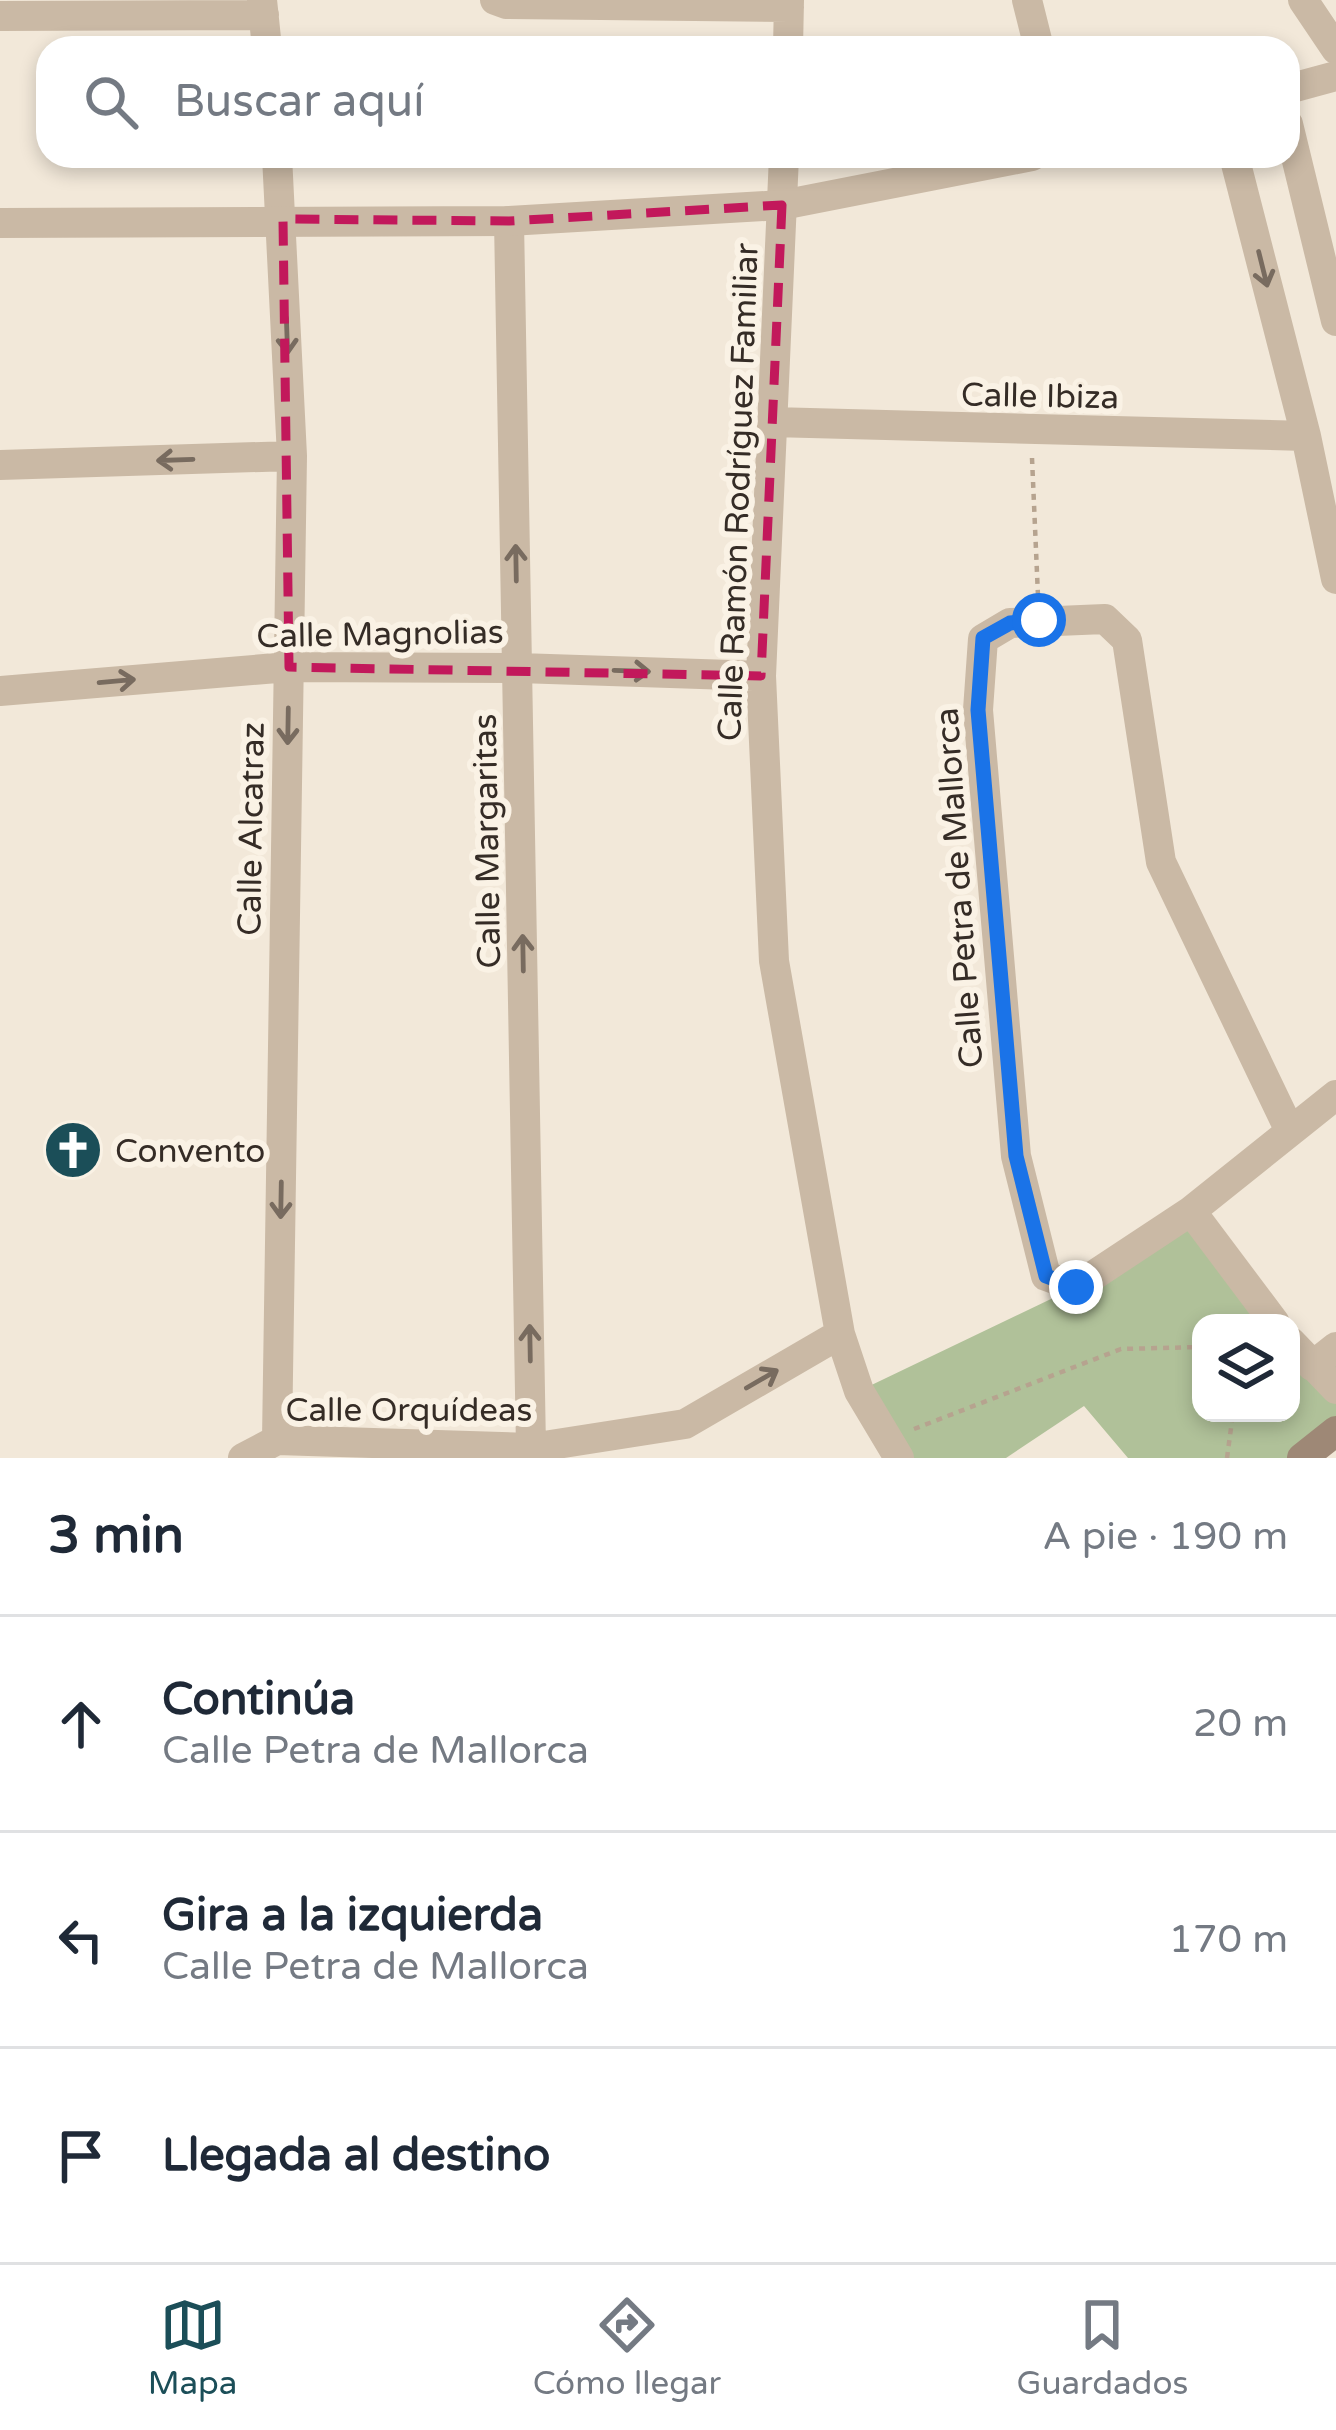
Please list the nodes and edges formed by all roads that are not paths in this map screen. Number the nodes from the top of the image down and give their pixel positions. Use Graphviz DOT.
graph roads {
  1 [pos="495,0"];
  2 [pos="1027,0"];
  3 [pos="1303,0"];
  4 [pos="789,3"];
  5 [pos="263,8"];
  6 [pos="0,16"];
  7 [pos="788,36"];
  8 [pos="1036,36"];
  9 [pos="1336,49"];
  10 [pos="1336,76"];
  11 [pos="1300,85"];
  12 [pos="278,168"];
  13 [pos="784,168"];
  14 [pos="971,168"];
  15 [pos="1237,168"];
  16 [pos="1299,168"];
  17 [pos="782,205"];
  18 [pos="283,219"];
  19 [pos="508,221"];
  20 [pos="0,223"];
  21 [pos="1336,321"];
  22 [pos="772,422"];
  23 [pos="1306,436"];
  24 [pos="292,456"];
  25 [pos="0,465"];
  26 [pos="1332,544"];
  27 [pos="1336,579"];
  28 [pos="289,667"];
  29 [pos="519,668"];
  30 [pos="761,676"];
  31 [pos="0,691"];
  32 [pos="1336,1095"];
  33 [pos="1289,1129"];
  34 [pos="1191,1211"];
  35 [pos="1268,1314"];
  36 [pos="840,1334"];
  37 [pos="1324,1357"];
  38 [pos="1336,1389"];
  39 [pos="1336,1431"];
  40 [pos="277,1440"];
  41 [pos="893,1449"];
  42 [pos="535,1453"];
  43 [pos="243,1458"];
  44 [pos="1302,1458"];
  1 -- 4 [label="street"];
  2 -- 8 [label="street"];
  3 -- 9 [label="street"];
  4 -- 7 [label="street"];
  5 -- 6 [label="street"];
  10 -- 11 [label="street"];
  12 -- 18 [label="street, Calle Alcatraz"];
  13 -- 17 [label="street, Calle Ramón Rodríguez Familiar"];
  14 -- 17 [label="street"];
  15 -- 23 [label="street, one-way"];
  16 -- 21 [label="street"];
  17 -- 19 [label="street"];
  17 -- 22 [label="street, Calle Ramón Rodríguez Familiar"];
  18 -- 19 [label="street"];
  18 -- 20 [label="street"];
  18 -- 24 [label="street, Calle Alcatraz, one-way"];
  29 -- 19 [label="street, Calle Margaritas, one-way"];
  22 -- 23 [label="street, Calle Ibiza"];
  22 -- 30 [label="street, Calle Ramón Rodríguez Familiar"];
  23 -- 26 [label="street"];
  24 -- 25 [label="street, one-way"];
  24 -- 28 [label="street, Calle Alcatraz"];
  26 -- 27 [label="street"];
  28 -- 29 [label="street, Calle Magnolias"];
  31 -- 28 [label="street, Calle Magnolias, one-way"];
  28 -- 40 [label="street, Calle Alcatraz, one-way"];
  29 -- 30 [label="street, Calle Magnolias, one-way"];
  42 -- 29 [label="street, Calle Margaritas, one-way"];
  30 -- 36 [label="street, Calle Ramón Rodríguez Familiar"];
  32 -- 33 [label="street"];
  33 -- 34 [label="street"];
  33 -- 34 [label="street, Calle Petra de Mallorca"];
  34 -- 35 [label="street"];
  36 -- 41 [label="street, Calle Ramón Rodríguez Familiar"];
  42 -- 36 [label="street, Calle Orquídeas, one-way"];
  37 -- 38 [label="street"];
  39 -- 44 [label="main road"];
  40 -- 42 [label="street, Calle Orquídeas"];
  40 -- 43 [label="street, Calle Orquídeas"];
}
